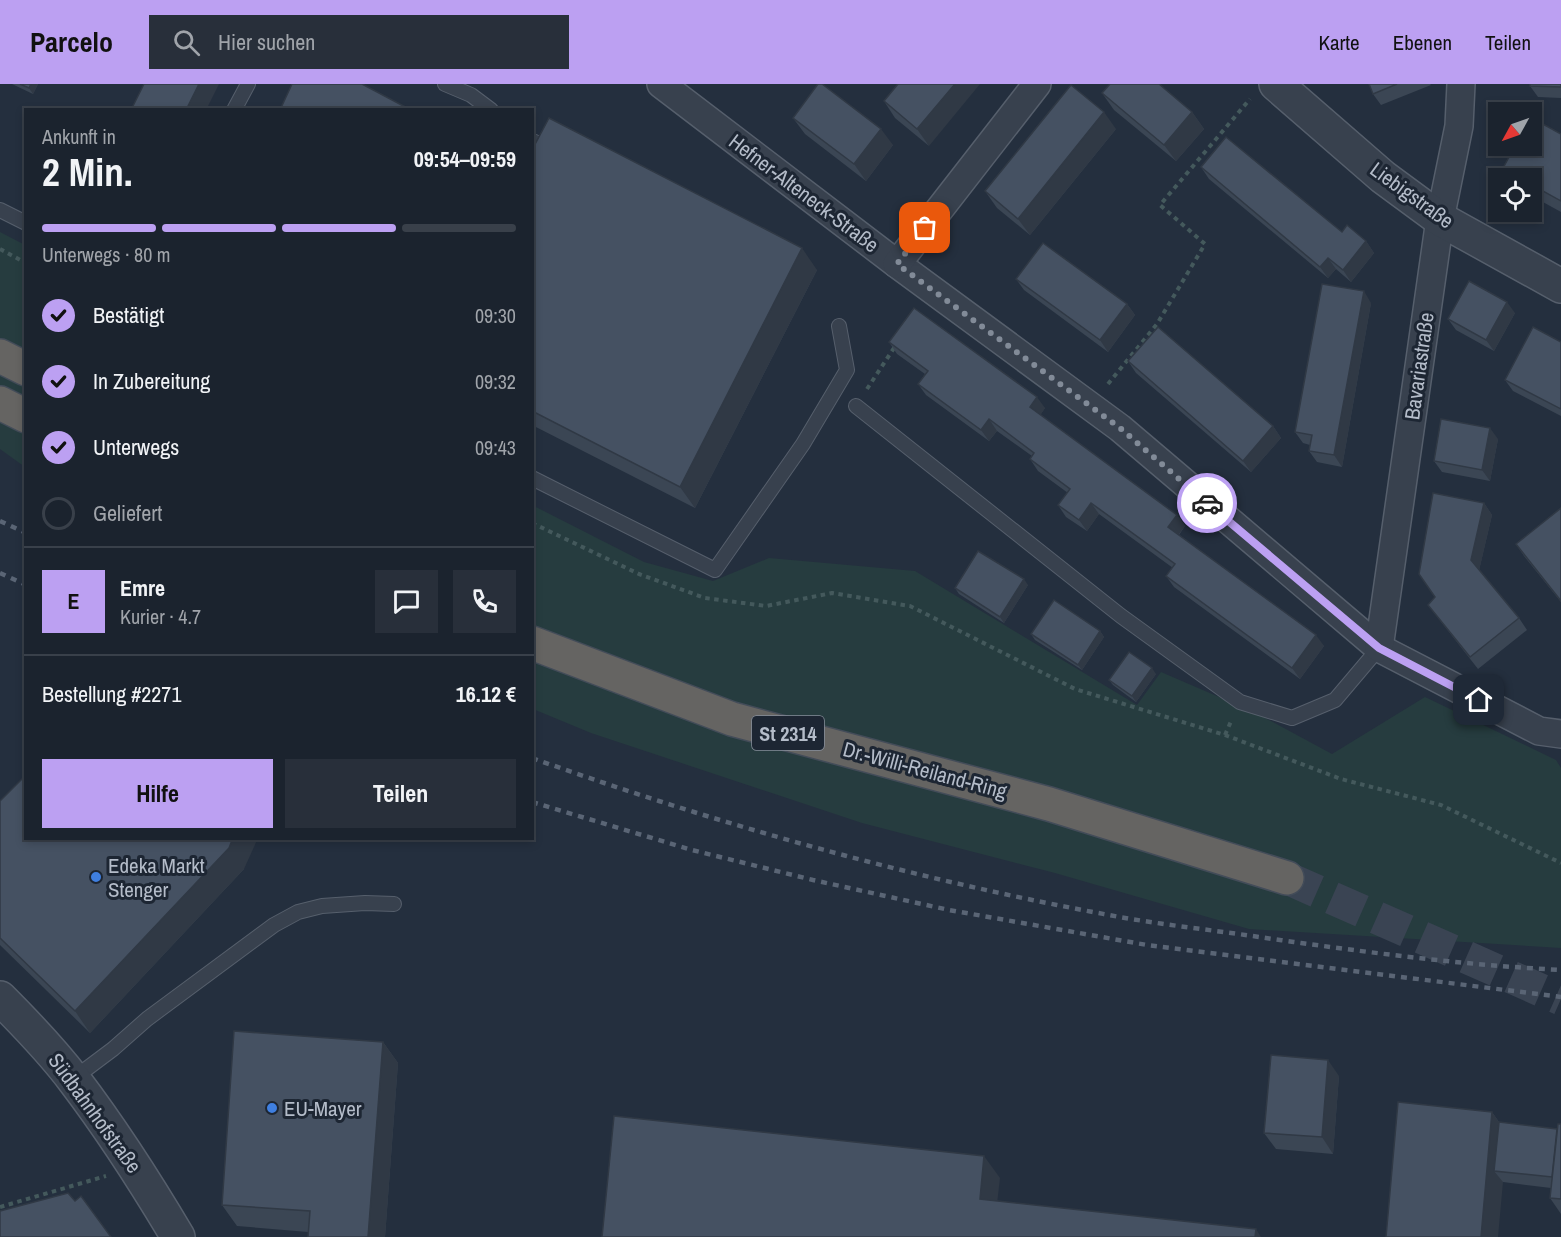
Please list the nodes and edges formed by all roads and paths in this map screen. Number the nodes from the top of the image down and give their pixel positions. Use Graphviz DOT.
graph roads {
  1 [pos="248,84"];
  2 [pos="445,84"];
  3 [pos="661,84"];
  4 [pos="1036,84"];
  5 [pos="1461,84"];
  6 [pos="1266,88"];
  7 [pos="235,108"];
  8 [pos="488,108"];
  9 [pos="0,210"];
  10 [pos="1440,219"];
  11 [pos="24,222"];
  12 [pos="0,249"];
  13 [pos="24,262"];
  14 [pos="897,264"];
  15 [pos="1561,286"];
  16 [pos="839,326"];
  17 [pos="901,338"];
  18 [pos="0,356"];
  19 [pos="1129,358"];
  20 [pos="24,368"];
  21 [pos="0,403"];
  22 [pos="856,406"];
  23 [pos="24,415"];
  24 [pos="534,479"];
  25 [pos="534,524"];
  26 [pos="534,644"];
  27 [pos="1379,648"];
  28 [pos="1561,734"];
  29 [pos="1561,863"];
  30 [pos="1287,878"];
  31 [pos="394,904"];
  32 [pos="0,998"];
  33 [pos="73,1079"];
  34 [pos="136,1167"];
  35 [pos="0,1208"];
  36 [pos="178,1237"];
  1 -- 7 [label="lane"];
  2 -- 8 [label="lane"];
  3 -- 14 [label="street, Hefner-Alteneck-Straße"];
  4 -- 14 [label="street"];
  5 -- 10 [label="street, Bavariastraße"];
  6 -- 10 [label="street, Liebigstraße"];
  6 -- 19 [label="path"];
  9 -- 11 [label="lane"];
  10 -- 15 [label="street, Liebigstraße"];
  10 -- 27 [label="street, Bavariastraße"];
  12 -- 13 [label="path"];
  14 -- 27 [label="street, Hefner-Alteneck-Straße"];
  16 -- 24 [label="lane"];
  17 -- 22 [label="path"];
  18 -- 20 [label="highway"];
  21 -- 23 [label="highway"];
  22 -- 27 [label="lane"];
  25 -- 29 [label="path"];
  26 -- 30 [label="highway, Dr.-Willi-Reiland-Ring / St 2314"];
  27 -- 28 [label="street, Hefner-Alteneck-Straße"];
  31 -- 33 [label="lane"];
  32 -- 33 [label="street, Südbahnhofstraße"];
  33 -- 34 [label="street, Südbahnhofstraße"];
  34 -- 35 [label="path"];
  34 -- 36 [label="street, Südbahnhofstraße"];
}
